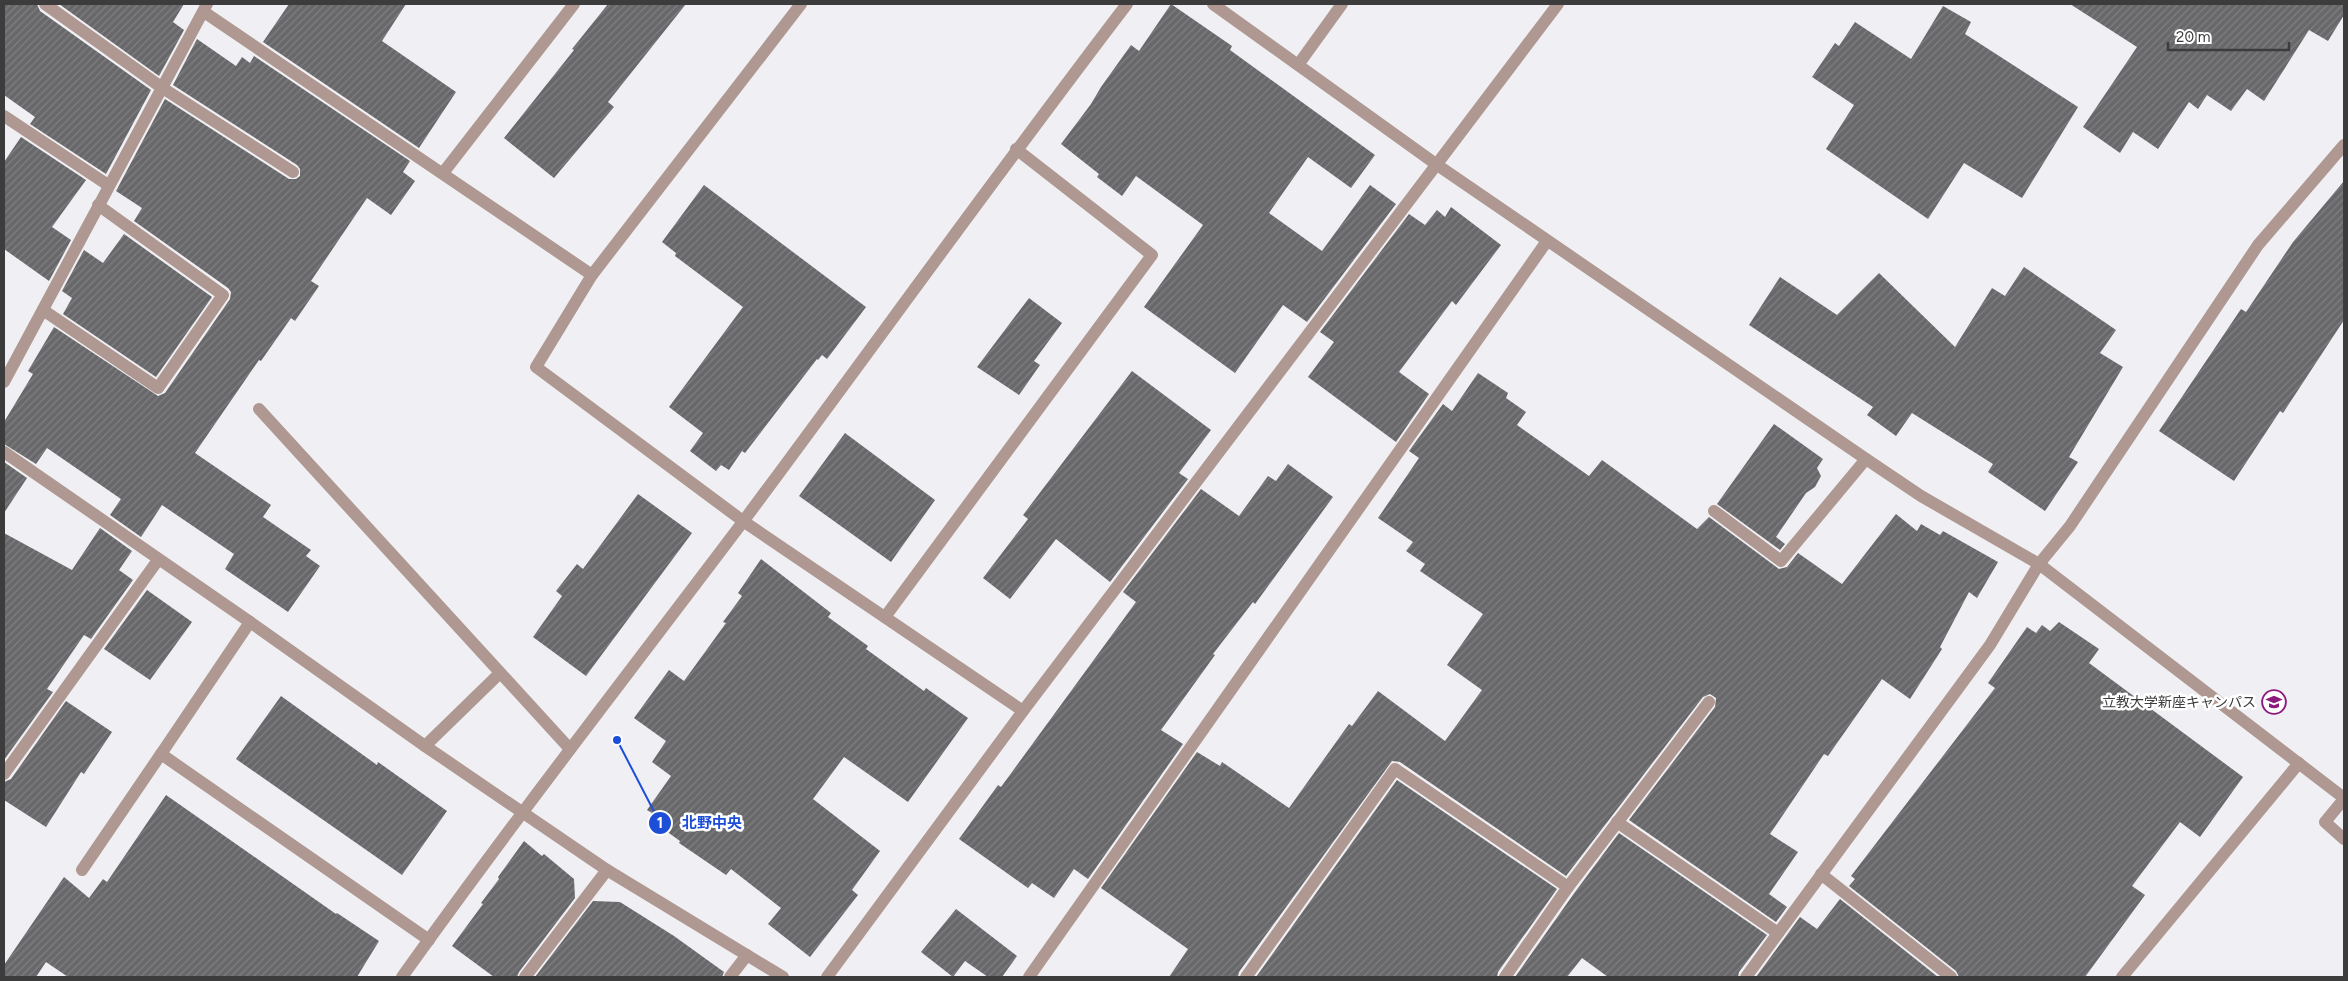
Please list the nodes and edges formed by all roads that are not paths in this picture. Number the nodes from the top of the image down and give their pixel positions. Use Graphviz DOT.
graph roads {
  1 [pos="45,4"];
  2 [pos="574,4"];
  3 [pos="801,4"];
  4 [pos="1127,4"];
  5 [pos="1213,4"];
  6 [pos="1342,4"];
  7 [pos="1558,4"];
  8 [pos="205,8"];
  9 [pos="1298,66"];
  10 [pos="161,87"];
  11 [pos="4,116"];
  12 [pos="2344,145"];
  13 [pos="1016,149"];
  14 [pos="1436,164"];
  15 [pos="294,172"];
  16 [pos="443,173"];
  17 [pos="108,185"];
  18 [pos="98,205"];
  19 [pos="1547,241"];
  20 [pos="592,275"];
  21 [pos="43,310"];
  22 [pos="4,382"];
  23 [pos="259,409"];
  24 [pos="4,452"];
  25 [pos="1866,459"];
  26 [pos="1714,511"];
  27 [pos="743,521"];
  28 [pos="158,560"];
  29 [pos="2039,564"];
  30 [pos="885,617"];
  31 [pos="250,622"];
  32 [pos="500,673"];
  33 [pos="1709,702"];
  34 [pos="1022,711"];
  35 [pos="425,746"];
  36 [pos="570,749"];
  37 [pos="161,754"];
  38 [pos="2299,763"];
  39 [pos="4,774"];
  40 [pos="2344,798"];
  41 [pos="522,812"];
  42 [pos="1618,822"];
  43 [pos="2344,838"];
  44 [pos="82,870"];
  45 [pos="607,870"];
  46 [pos="1821,874"];
  47 [pos="1568,888"];
  48 [pos="1778,933"];
  49 [pos="429,940"];
  50 [pos="747,955"];
  51 [pos="402,977"];
  52 [pos="525,977"];
  53 [pos="730,977"];
  54 [pos="783,977"];
  55 [pos="827,977"];
  56 [pos="1030,977"];
  57 [pos="1246,977"];
  58 [pos="1505,977"];
  59 [pos="1746,977"];
  60 [pos="1951,977"];
  61 [pos="2122,977"];
  1 -- 10 [label="street"];
  2 -- 16 [label="street"];
  3 -- 20 [label="street"];
  4 -- 13 [label="street"];
  5 -- 9 [label="street"];
  6 -- 9 [label="street"];
  7 -- 14 [label="street"];
  8 -- 10 [label="street"];
  8 -- 16 [label="street"];
  9 -- 14 [label="street"];
  10 -- 15 [label="street"];
  10 -- 17 [label="street"];
  11 -- 17 [label="street"];
  12 -- 29 [label="street"];
  13 -- 27 [label="street"];
  13 -- 30 [label="street"];
  14 -- 19 [label="street"];
  14 -- 34 [label="street"];
  16 -- 20 [label="street"];
  17 -- 18 [label="street"];
  18 -- 21 [label="street"];
  18 -- 21 [label="street"];
  19 -- 25 [label="street"];
  19 -- 56 [label="street"];
  20 -- 27 [label="street"];
  21 -- 22 [label="street"];
  23 -- 32 [label="street"];
  24 -- 28 [label="street"];
  25 -- 26 [label="street"];
  25 -- 29 [label="street"];
  27 -- 30 [label="street"];
  27 -- 36 [label="street"];
  28 -- 31 [label="street"];
  28 -- 39 [label="street"];
  29 -- 38 [label="street"];
  29 -- 46 [label="street"];
  30 -- 34 [label="street"];
  31 -- 35 [label="street"];
  31 -- 37 [label="street"];
  32 -- 35 [label="street"];
  32 -- 36 [label="street"];
  33 -- 42 [label="street"];
  34 -- 55 [label="street"];
  35 -- 41 [label="street"];
  36 -- 41 [label="street"];
  37 -- 44 [label="street"];
  37 -- 49 [label="street"];
  38 -- 40 [label="street"];
  38 -- 61 [label="street"];
  40 -- 43 [label="street"];
  41 -- 45 [label="street"];
  41 -- 49 [label="street"];
  42 -- 47 [label="street"];
  42 -- 48 [label="street"];
  45 -- 50 [label="street"];
  45 -- 52 [label="street"];
  46 -- 48 [label="street"];
  46 -- 60 [label="street"];
  47 -- 57 [label="street"];
  47 -- 58 [label="street"];
  48 -- 59 [label="street"];
  49 -- 51 [label="street"];
  50 -- 53 [label="street"];
  50 -- 54 [label="street"];
}
